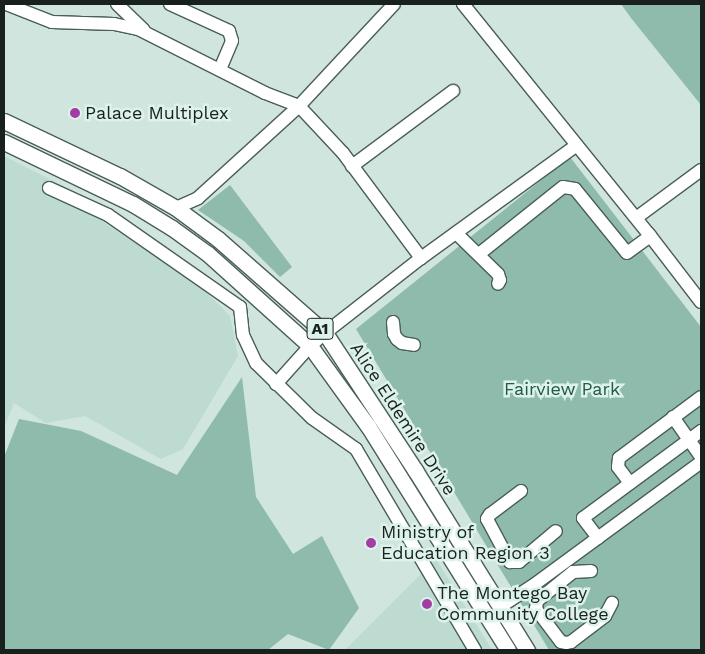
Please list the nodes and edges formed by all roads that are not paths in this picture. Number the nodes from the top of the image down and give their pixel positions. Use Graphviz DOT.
graph roads {
  1 [pos="6,4"];
  2 [pos="118,4"];
  3 [pos="170,4"];
  4 [pos="394,4"];
  5 [pos="463,4"];
  6 [pos="148,34"];
  7 [pos="220,69"];
  8 [pos="453,91"];
  9 [pos="299,106"];
  10 [pos="4,121"];
  11 [pos="4,142"];
  12 [pos="576,146"];
  13 [pos="352,166"];
  14 [pos="701,170"];
  15 [pos="49,188"];
  16 [pos="176,208"];
  17 [pos="636,218"];
  18 [pos="456,233"];
  19 [pos="650,236"];
  20 [pos="478,254"];
  21 [pos="421,258"];
  22 [pos="498,284"];
  23 [pos="701,302"];
  24 [pos="393,322"];
  25 [pos="325,333"];
  26 [pos="310,346"];
  27 [pos="414,346"];
  28 [pos="276,384"];
  29 [pos="701,396"];
  30 [pos="673,417"];
  31 [pos="701,431"];
  32 [pos="689,439"];
  33 [pos="701,457"];
  34 [pos="701,462"];
  35 [pos="630,483"];
  36 [pos="521,492"];
  37 [pos="556,530"];
  38 [pos="598,538"];
  39 [pos="591,570"];
  40 [pos="612,603"];
  41 [pos="500,607"];
  42 [pos="474,650"];
  43 [pos="508,650"];
  44 [pos="527,650"];
  1 -- 6 [label="lane"];
  2 -- 6 [label="lane"];
  3 -- 7 [label="lane"];
  4 -- 9 [label="lane"];
  5 -- 12 [label="lane"];
  6 -- 7 [label="lane"];
  7 -- 9 [label="lane"];
  8 -- 13 [label="lane"];
  9 -- 13 [label="lane"];
  9 -- 16 [label="lane"];
  10 -- 16 [label="main road, Alice Eldemire Drive / A1"];
  11 -- 26 [label="main road, Alice Eldemire Drive / A1"];
  12 -- 17 [label="lane"];
  12 -- 18 [label="lane"];
  13 -- 21 [label="lane"];
  14 -- 17 [label="lane"];
  15 -- 28 [label="lane"];
  16 -- 25 [label="main road, Alice Eldemire Drive / A1"];
  17 -- 19 [label="lane"];
  18 -- 20 [label="lane"];
  18 -- 21 [label="lane"];
  19 -- 20 [label="lane"];
  19 -- 23 [label="lane"];
  20 -- 22 [label="lane"];
  21 -- 25 [label="lane"];
  24 -- 27 [label="lane"];
  25 -- 26 [label="lane"];
  25 -- 41 [label="main road, Alice Eldemire Drive / A1"];
  26 -- 28 [label="lane"];
  26 -- 43 [label="main road, Alice Eldemire Drive / A1"];
  28 -- 42 [label="lane"];
  29 -- 30 [label="lane"];
  30 -- 32 [label="lane"];
  30 -- 35 [label="lane"];
  31 -- 32 [label="lane"];
  32 -- 33 [label="lane"];
  32 -- 35 [label="lane"];
  34 -- 38 [label="lane"];
  35 -- 38 [label="lane"];
  36 -- 37 [label="lane"];
  38 -- 41 [label="lane"];
  39 -- 40 [label="lane"];
  41 -- 44 [label="main road, Alice Eldemire Drive / A1"];
}
